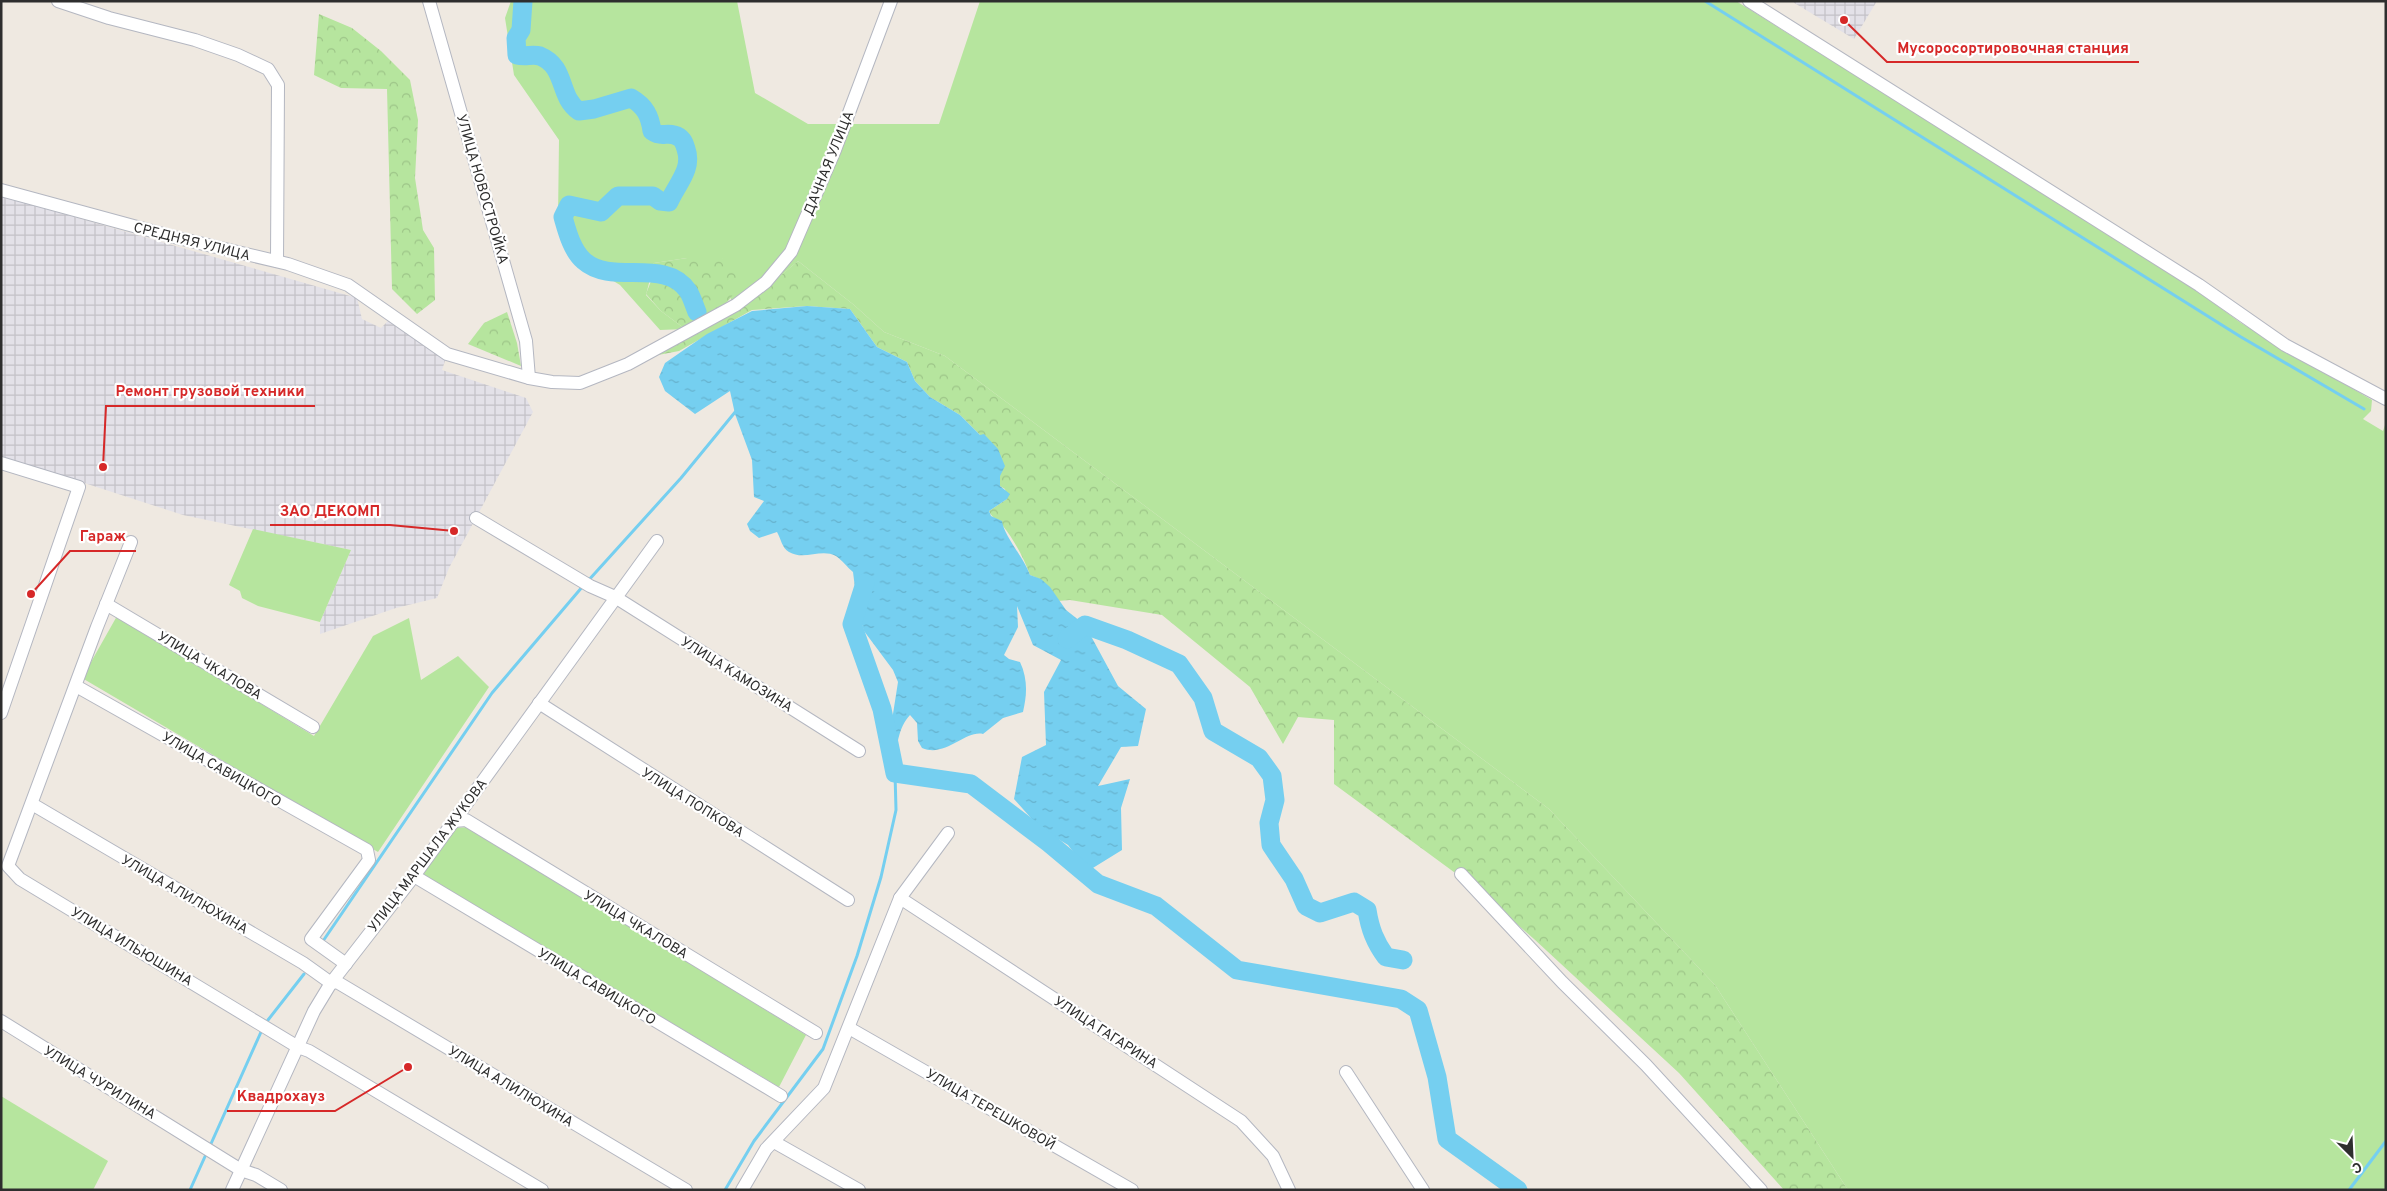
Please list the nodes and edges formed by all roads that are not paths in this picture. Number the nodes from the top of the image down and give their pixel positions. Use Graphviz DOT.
graph roads {
  1 [pos="58,1"];
  2 [pos="429,1"];
  3 [pos="891,1"];
  4 [pos="1749,1"];
  5 [pos="1,190"];
  6 [pos="277,261"];
  7 [pos="529,378"];
  8 [pos="2386,399"];
  9 [pos="1,463"];
  10 [pos="476,518"];
  11 [pos="657,541"];
  12 [pos="131,542"];
  13 [pos="615,597"];
  14 [pos="106,604"];
  15 [pos="76,686"];
  16 [pos="539,704"];
  17 [pos="1,714"];
  18 [pos="313,727"];
  19 [pos="860,751"];
  20 [pos="32,804"];
  21 [pos="454,821"];
  22 [pos="948,832"];
  23 [pos="1461,874"];
  24 [pos="414,876"];
  25 [pos="900,898"];
  26 [pos="848,900"];
  27 [pos="346,964"];
  28 [pos="334,983"];
  29 [pos="1,1022"];
  30 [pos="850,1028"];
  31 [pos="816,1033"];
  32 [pos="298,1047"];
  33 [pos="1346,1072"];
  34 [pos="781,1096"];
  35 [pos="774,1142"];
  36 [pos="241,1170"];
  37 [pos="232,1190"];
  38 [pos="281,1190"];
  39 [pos="542,1190"];
  40 [pos="686,1190"];
  41 [pos="742,1190"];
  42 [pos="859,1190"];
  43 [pos="1132,1190"];
  44 [pos="1289,1190"];
  45 [pos="1424,1190"];
  46 [pos="1761,1190"];
  1 -- 6 [label="street"];
  2 -- 7 [label="street, УЛИЦА НОВОСТРОЙКА"];
  3 -- 7 [label="street, ДАЧНАЯ УЛИЦА"];
  4 -- 8 [label="street"];
  5 -- 6 [label="street, СРЕДНЯЯ УЛИЦА"];
  6 -- 7 [label="street, СРЕДНЯЯ УЛИЦА"];
  9 -- 17 [label="street"];
  10 -- 13 [label="street, УЛИЦА КАМОЗИНА"];
  11 -- 13 [label="street, УЛИЦА МАРШАЛА ЖУКОВА"];
  12 -- 14 [label="street"];
  13 -- 16 [label="street, УЛИЦА МАРШАЛА ЖУКОВА"];
  13 -- 19 [label="street, УЛИЦА КАМОЗИНА"];
  14 -- 15 [label="street"];
  14 -- 18 [label="street, УЛИЦА ЧКАЛОВА"];
  15 -- 20 [label="street"];
  15 -- 27 [label="street, УЛИЦА САВИЦКОГО"];
  16 -- 21 [label="street, УЛИЦА МАРШАЛА ЖУКОВА"];
  16 -- 26 [label="street, УЛИЦА ПОПКОВА"];
  20 -- 28 [label="street, УЛИЦА АЛИЛЮХИНА"];
  20 -- 32 [label="street, УЛИЦА ИЛЬЮШИНА"];
  21 -- 24 [label="street, УЛИЦА МАРШАЛА ЖУКОВА"];
  21 -- 31 [label="street, УЛИЦА ЧКАЛОВА"];
  22 -- 25 [label="street"];
  23 -- 46 [label="street"];
  24 -- 27 [label="street, УЛИЦА МАРШАЛА ЖУКОВА"];
  24 -- 34 [label="street, УЛИЦА САВИЦКОГО"];
  25 -- 30 [label="street"];
  25 -- 44 [label="street, УЛИЦА ГАГАРИНА"];
  27 -- 28 [label="street, УЛИЦА МАРШАЛА ЖУКОВА"];
  28 -- 32 [label="street, УЛИЦА МАРШАЛА ЖУКОВА"];
  28 -- 40 [label="street, УЛИЦА АЛИЛЮХИНА"];
  29 -- 36 [label="street, УЛИЦА ЧУРИЛИНА"];
  30 -- 35 [label="street"];
  30 -- 43 [label="street, УЛИЦА ТЕРЕШКОВОЙ"];
  32 -- 36 [label="street, УЛИЦА МАРШАЛА ЖУКОВА"];
  32 -- 39 [label="street"];
  33 -- 45 [label="street"];
  35 -- 41 [label="street"];
  35 -- 42 [label="street"];
  36 -- 37 [label="street, УЛИЦА МАРШАЛА ЖУКОВА"];
  36 -- 38 [label="street"];
}
